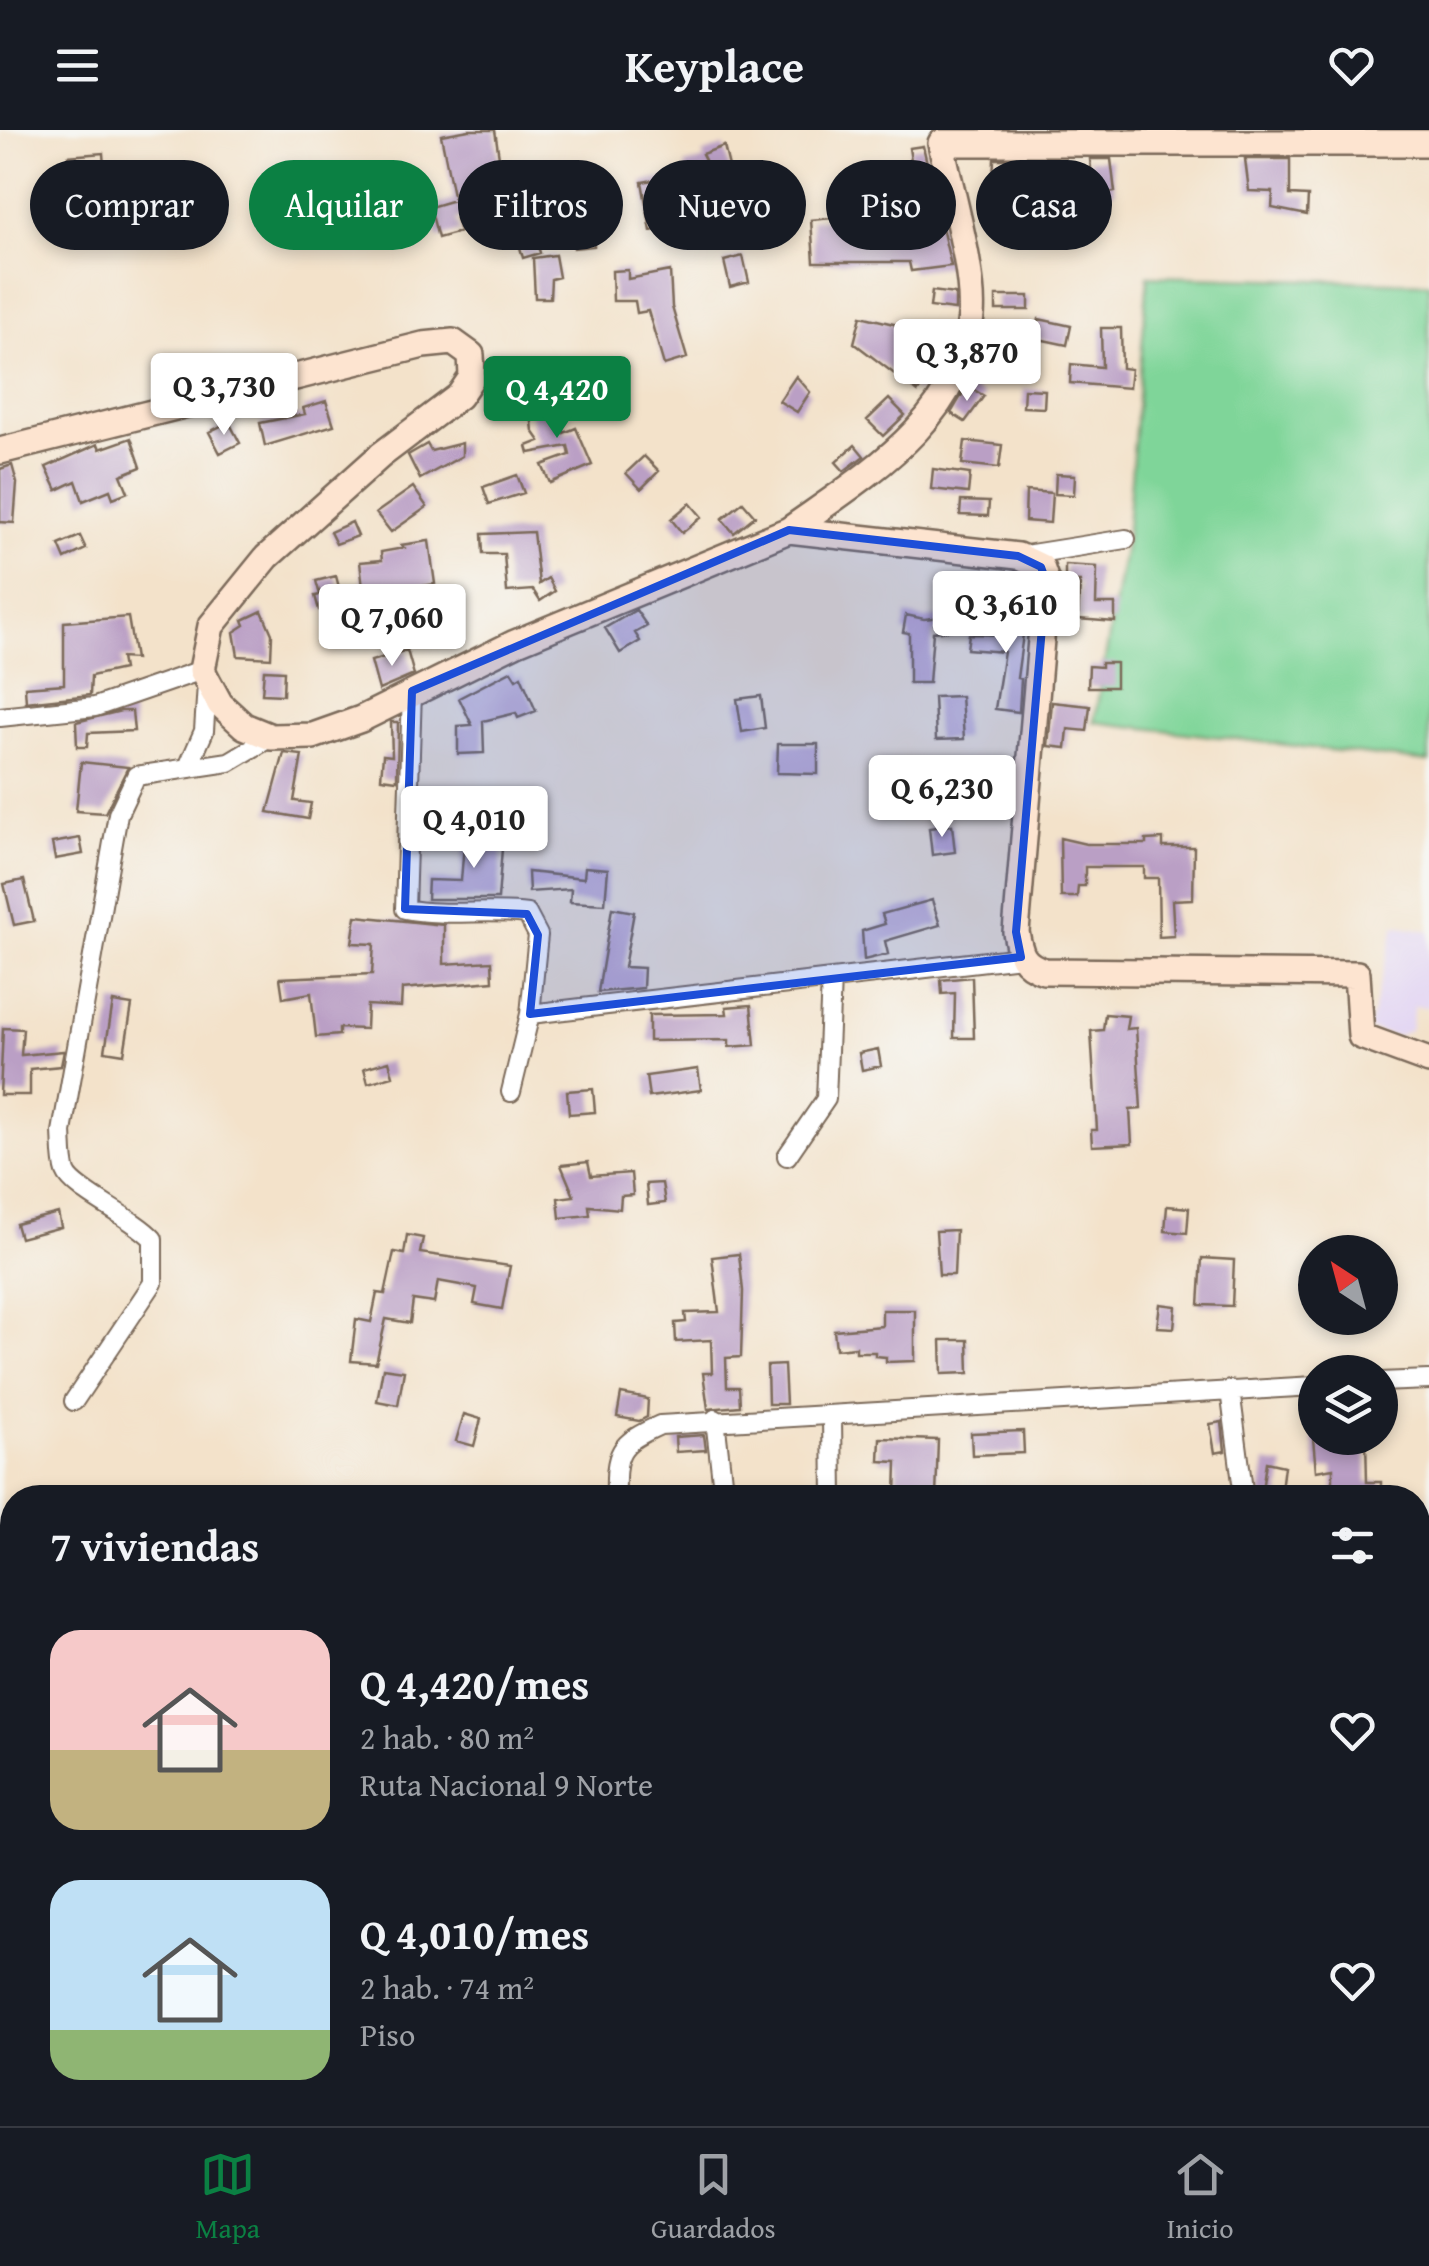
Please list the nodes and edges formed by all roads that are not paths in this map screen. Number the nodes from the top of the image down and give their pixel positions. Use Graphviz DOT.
graph roads {
  1 [pos="939,136"];
  2 [pos="1429,143"];
  3 [pos="0,450"];
  4 [pos="790,530"];
  5 [pos="1126,539"];
  6 [pos="1018,556"];
  7 [pos="205,675"];
  8 [pos="412,691"];
  9 [pos="0,717"];
  10 [pos="270,737"];
  11 [pos="189,765"];
  12 [pos="1020,957"];
  13 [pos="831,979"];
  14 [pos="530,1014"];
  15 [pos="1429,1061"];
  16 [pos="511,1092"];
  17 [pos="787,1156"];
  18 [pos="1429,1380"];
  19 [pos="1398,1381"];
  20 [pos="1298,1387"];
  21 [pos="1230,1390"];
  22 [pos="74,1401"];
  23 [pos="832,1416"];
  24 [pos="714,1419"];
  25 [pos="616,1485"];
  26 [pos="722,1485"];
  27 [pos="834,1485"];
  28 [pos="1242,1485"];
  1 -- 2 [label="street"];
  1 -- 4 [label="street"];
  3 -- 7 [label="street"];
  4 -- 6 [label="street"];
  4 -- 8 [label="street"];
  5 -- 6 [label="street"];
  6 -- 12 [label="street"];
  7 -- 9 [label="street"];
  7 -- 10 [label="street"];
  7 -- 11 [label="street"];
  8 -- 10 [label="street"];
  8 -- 14 [label="street"];
  10 -- 11 [label="street"];
  11 -- 22 [label="street"];
  12 -- 13 [label="street"];
  12 -- 15 [label="street"];
  13 -- 14 [label="street"];
  13 -- 17 [label="street"];
  14 -- 16 [label="street"];
  18 -- 19 [label="street"];
  20 -- 21 [label="street"];
  21 -- 23 [label="street"];
  21 -- 28 [label="street"];
  23 -- 24 [label="street"];
  23 -- 27 [label="street"];
  24 -- 25 [label="street"];
  24 -- 26 [label="street"];
}
